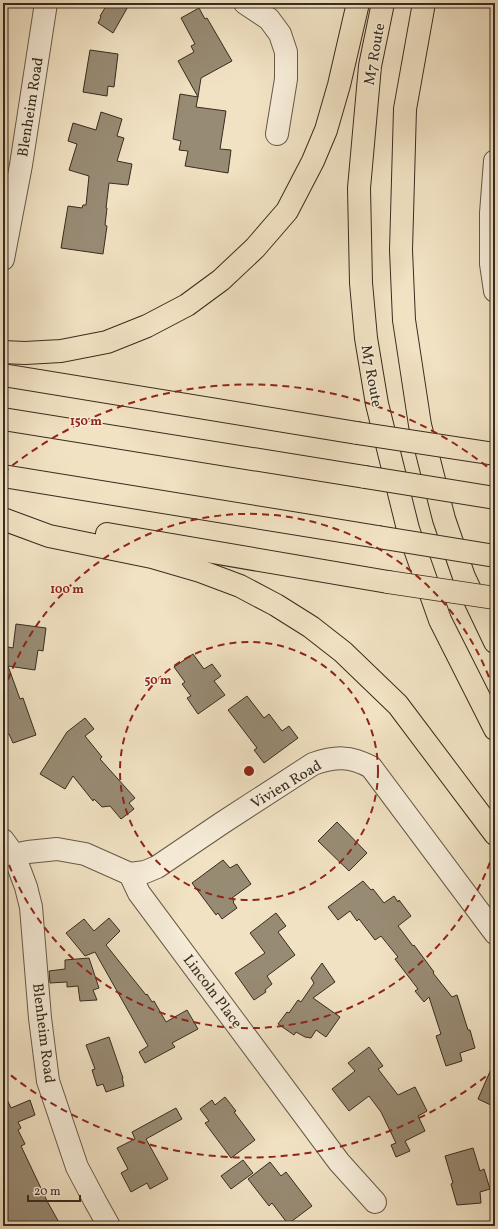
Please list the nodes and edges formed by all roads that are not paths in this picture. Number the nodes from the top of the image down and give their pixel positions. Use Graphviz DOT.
graph roads {
  1 [pos="46,3"];
  2 [pos="245,3"];
  3 [pos="358,3"];
  4 [pos="383,3"];
  5 [pos="424,3"];
  6 [pos="277,134"];
  7 [pos="495,161"];
  8 [pos="3,259"];
  9 [pos="495,291"];
  10 [pos="3,352"];
  11 [pos="3,375"];
  12 [pos="3,419"];
  13 [pos="495,454"];
  14 [pos="3,476"];
  15 [pos="495,498"];
  16 [pos="3,518"];
  17 [pos="495,556"];
  18 [pos="495,598"];
  19 [pos="495,642"];
  20 [pos="495,729"];
  21 [pos="495,834"];
  22 [pos="8,847"];
  23 [pos="130,874"];
  24 [pos="495,933"];
  25 [pos="375,1202"];
  26 [pos="110,1226"];
  1 -- 8 [label="street, Blenheim Road"];
  2 -- 6 [label="street"];
  3 -- 10 [label="highway"];
  4 -- 20 [label="highway, M7 Route"];
  5 -- 19 [label="highway"];
  7 -- 9 [label="street"];
  11 -- 13 [label="highway, bridge"];
  12 -- 15 [label="highway, bridge"];
  14 -- 17 [label="highway, bridge"];
  16 -- 18 [label="highway, bridge"];
  16 -- 21 [label="highway"];
  22 -- 23 [label="street"];
  22 -- 26 [label="street, Blenheim Road"];
  23 -- 24 [label="street, Vivien Road"];
  23 -- 25 [label="street, Lincoln Place"];
}
